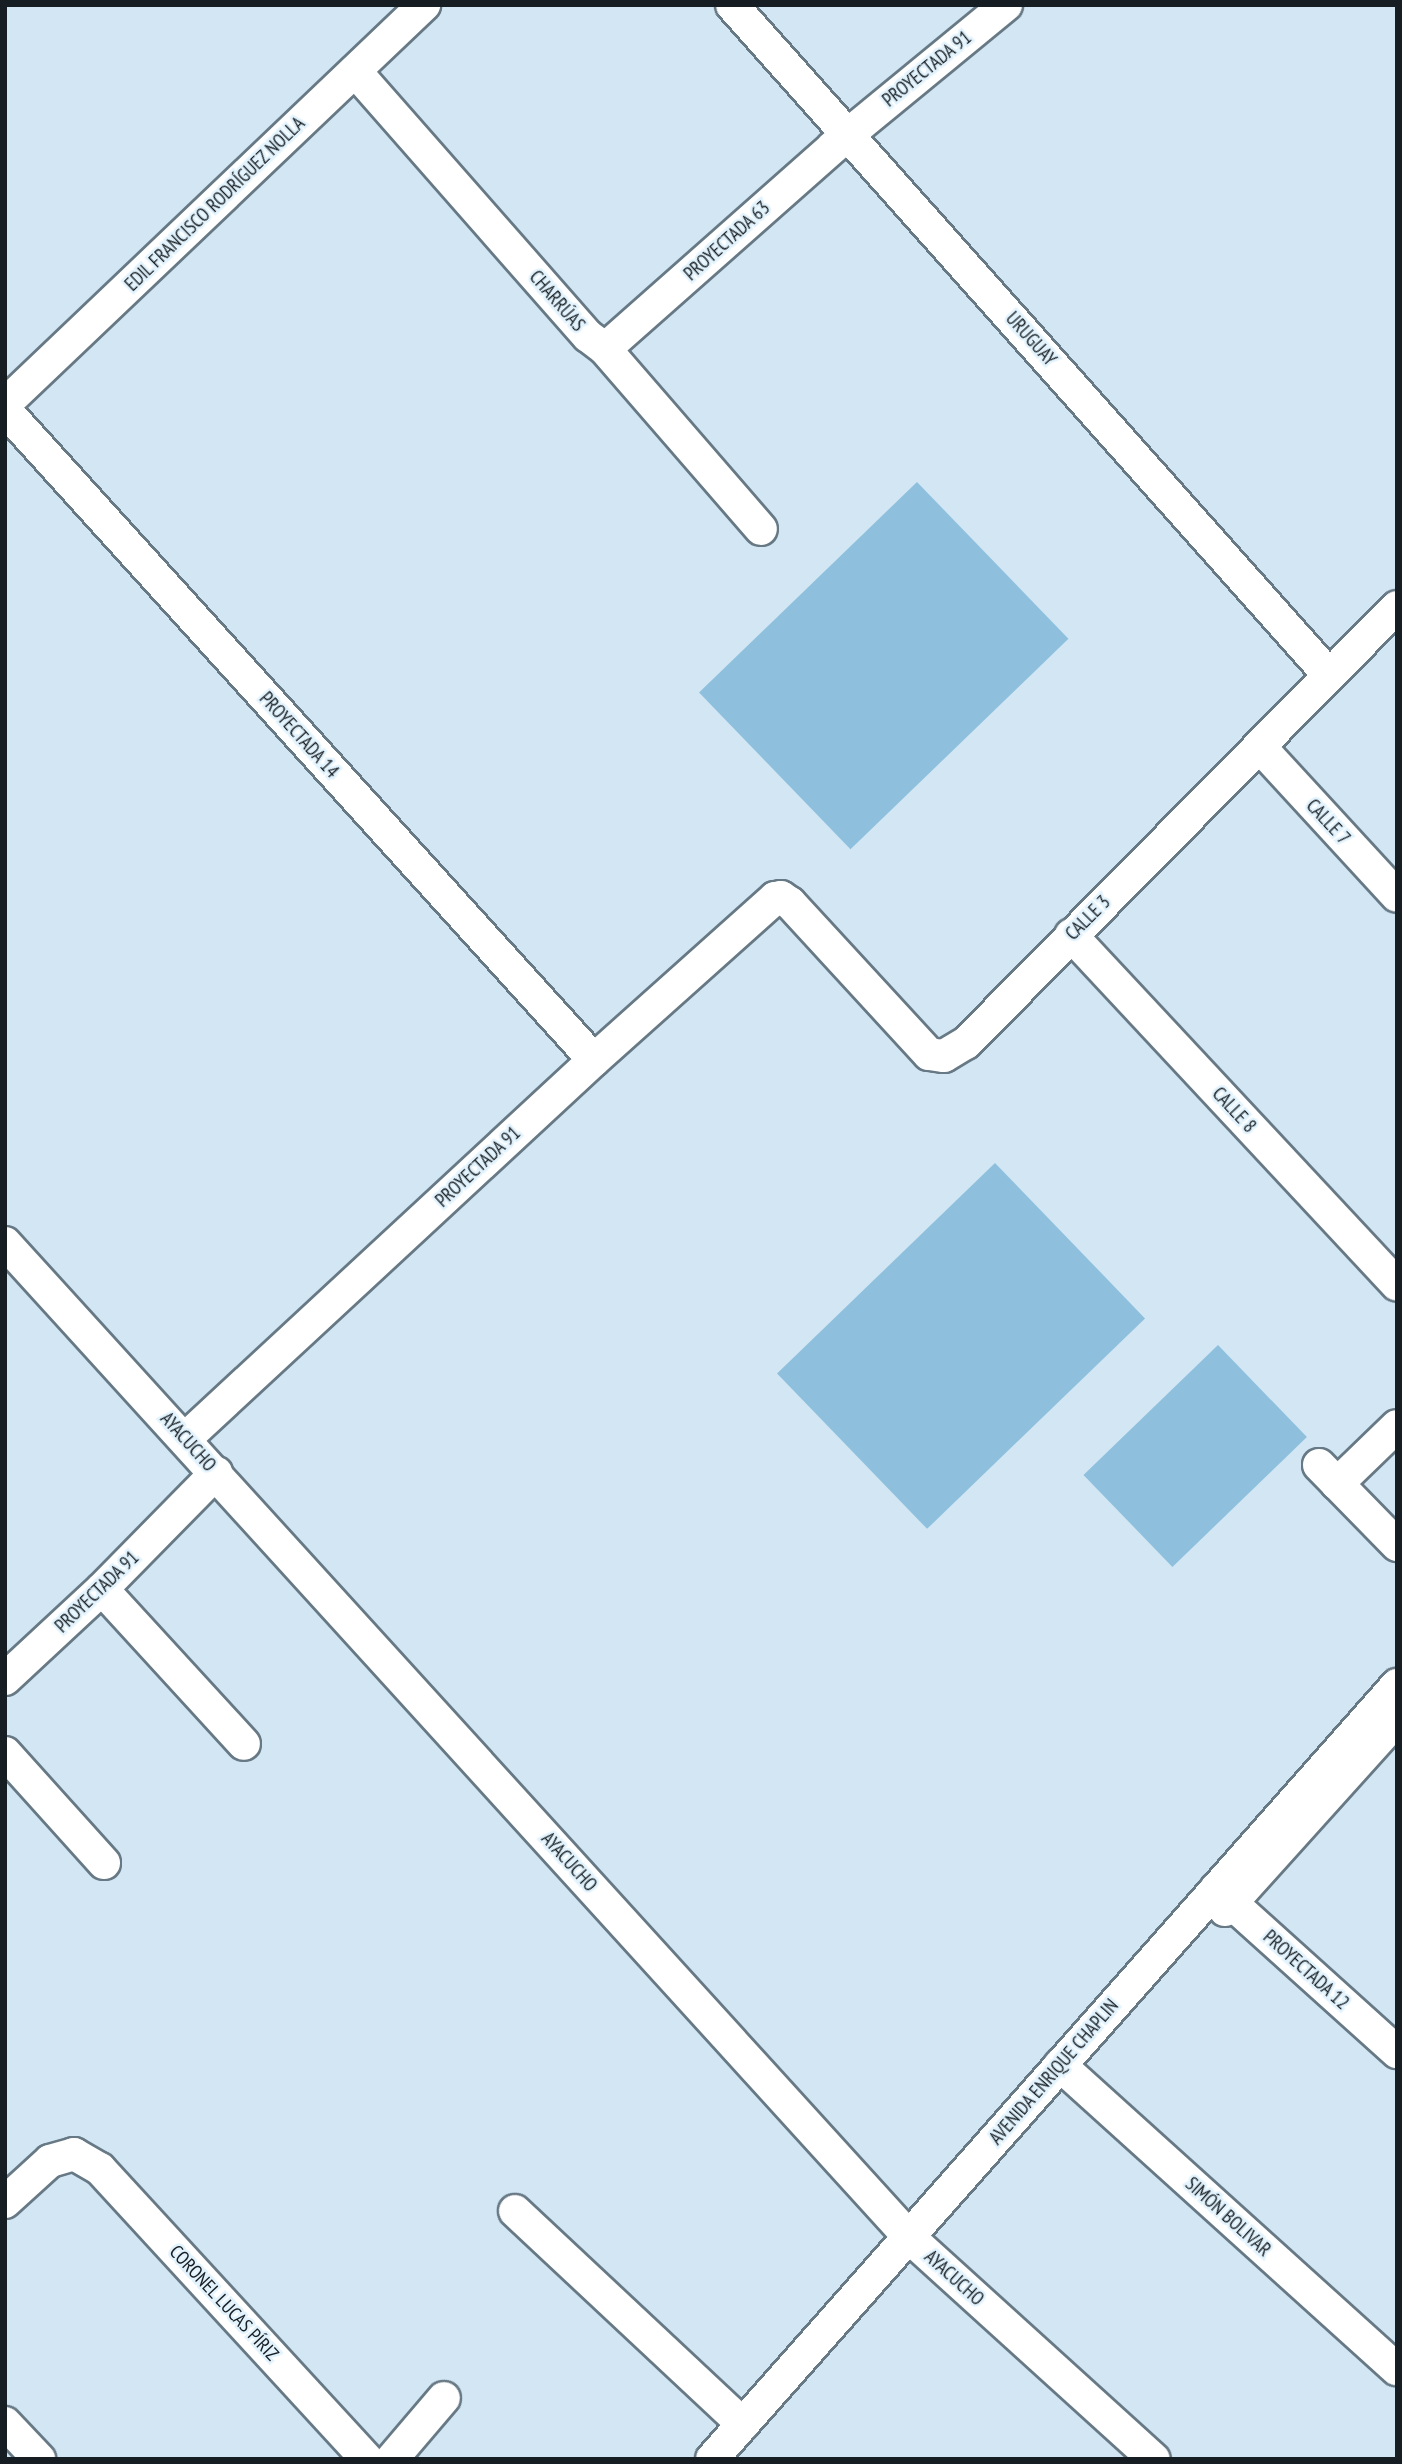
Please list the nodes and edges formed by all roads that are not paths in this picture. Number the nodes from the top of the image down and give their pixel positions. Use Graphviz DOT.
graph roads {
  1 [pos="424,5"];
  2 [pos="732,5"];
  3 [pos="1006,5"];
  4 [pos="355,71"];
  5 [pos="849,135"];
  6 [pos="605,349"];
  7 [pos="5,404"];
  8 [pos="5,410"];
  9 [pos="761,529"];
  10 [pos="1397,607"];
  11 [pos="1328,674"];
  12 [pos="1259,747"];
  13 [pos="1397,896"];
  14 [pos="775,898"];
  15 [pos="1071,935"];
  16 [pos="594,1060"];
  17 [pos="5,1243"];
  18 [pos="1395,1278"];
  19 [pos="1397,1426"];
  20 [pos="185,1439"];
  21 [pos="216,1473"];
  22 [pos="1397,1545"];
  23 [pos="102,1588"];
  24 [pos="5,1679"];
  25 [pos="1397,1685"];
  26 [pos="1388,1724"];
  27 [pos="244,1744"];
  28 [pos="5,1753"];
  29 [pos="104,1863"];
  30 [pos="1223,1896"];
  31 [pos="1397,2052"];
  32 [pos="1068,2072"];
  33 [pos="5,2202"];
  34 [pos="515,2211"];
  35 [pos="917,2244"];
  36 [pos="1397,2369"];
  37 [pos="444,2398"];
  38 [pos="5,2423"];
  39 [pos="734,2450"];
  40 [pos="39,2459"];
  41 [pos="368,2459"];
  42 [pos="392,2459"];
  43 [pos="1154,2459"];
  1 -- 4 [label="street, EDIL FRANCISCO RODRÍGUEZ NOLLA"];
  2 -- 5 [label="street, URUGUAY"];
  3 -- 5 [label="street, PROYECTADA 91"];
  4 -- 6 [label="street, CHARRÚAS"];
  4 -- 7 [label="street, EDIL FRANCISCO RODRÍGUEZ NOLLA"];
  5 -- 6 [label="street, PROYECTADA 63"];
  5 -- 11 [label="street, URUGUAY"];
  6 -- 9 [label="street, CHARRÚAS"];
  8 -- 16 [label="street, PROYECTADA 14"];
  10 -- 11 [label="street, CALLE 3"];
  11 -- 12 [label="street, CALLE 3"];
  12 -- 13 [label="street, CALLE 7"];
  12 -- 15 [label="street, CALLE 3"];
  14 -- 15 [label="street, CALLE 3"];
  14 -- 16 [label="street, PROYECTADA 91"];
  15 -- 18 [label="street, CALLE 8"];
  16 -- 20 [label="street, PROYECTADA 91"];
  17 -- 20 [label="street, AYACUCHO"];
  19 -- 22 [label="street"];
  20 -- 21 [label="street, AYACUCHO"];
  21 -- 23 [label="street, PROYECTADA 91"];
  21 -- 35 [label="street, AYACUCHO"];
  23 -- 24 [label="street, PROYECTADA 91"];
  23 -- 27 [label="street"];
  25 -- 26 [label="street, AVENIDA ENRIQUE CHAPLIN"];
  26 -- 30 [label="street, AVENIDA ENRIQUE CHAPLIN"];
  28 -- 29 [label="street"];
  30 -- 31 [label="street, PROYECTADA 12"];
  30 -- 32 [label="street, AVENIDA ENRIQUE CHAPLIN"];
  32 -- 35 [label="street, AVENIDA ENRIQUE CHAPLIN"];
  32 -- 36 [label="street, SIMÓN BOLIVAR"];
  33 -- 41 [label="street, CORONEL LUCAS PÍRIZ"];
  34 -- 39 [label="street"];
  35 -- 39 [label="street, AVENIDA ENRIQUE CHAPLIN"];
  35 -- 43 [label="street, AYACUCHO"];
  37 -- 42 [label="street"];
  38 -- 40 [label="street"];
}
